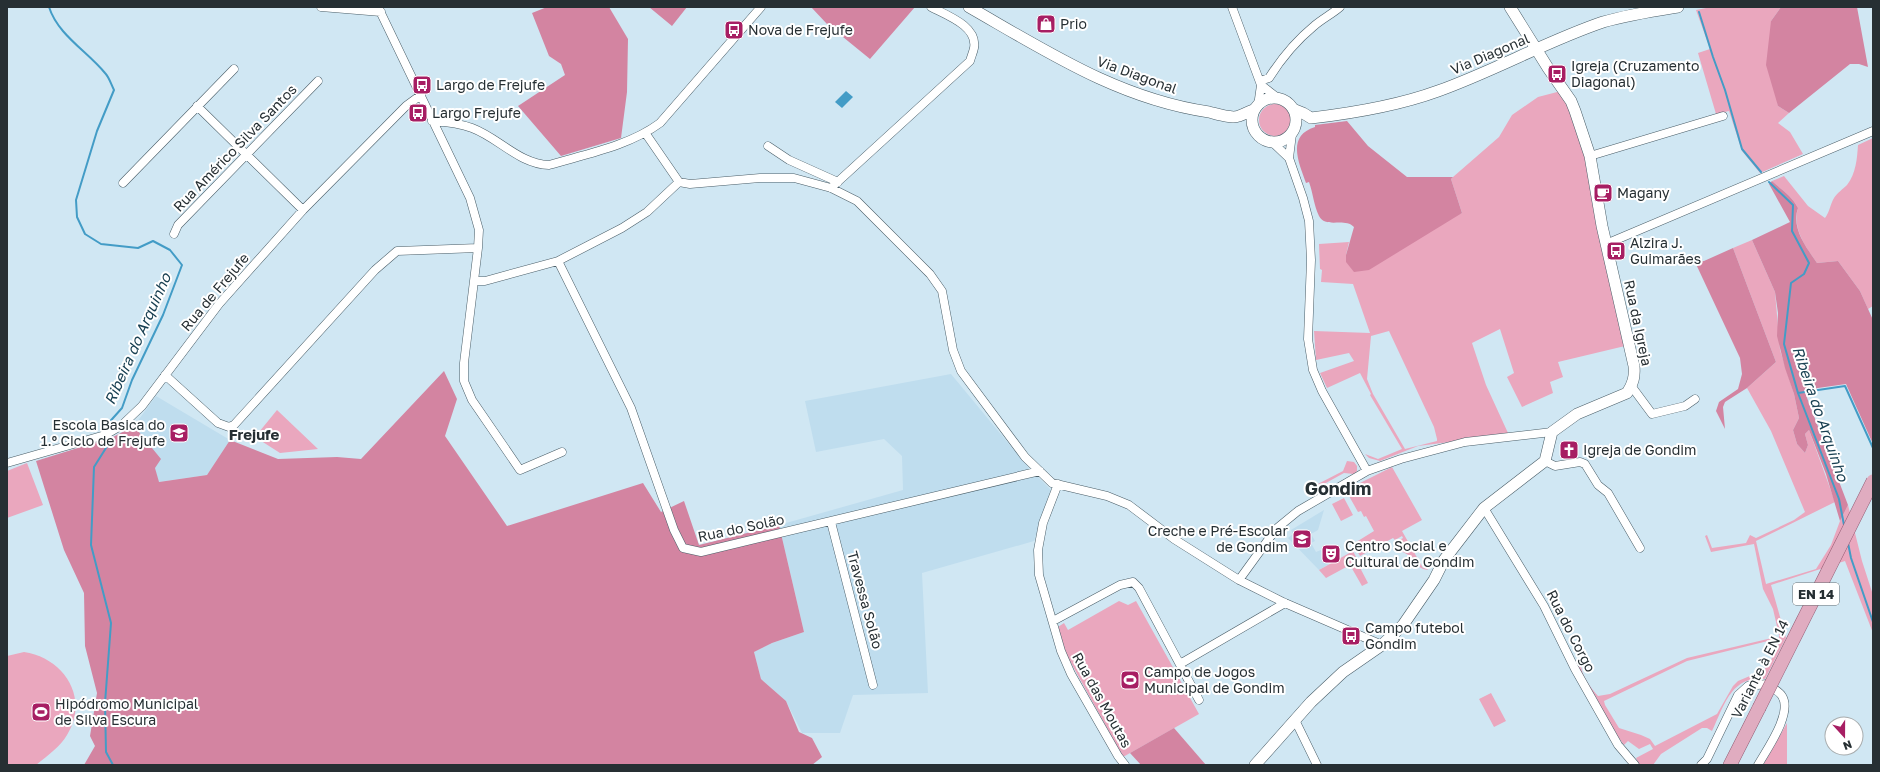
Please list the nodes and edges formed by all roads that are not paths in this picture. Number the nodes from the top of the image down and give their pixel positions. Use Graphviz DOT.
graph roads {
  1 [pos="321,7"];
  2 [pos="761,7"];
  3 [pos="931,7"];
  4 [pos="969,7"];
  5 [pos="1232,7"];
  6 [pos="1340,7"];
  7 [pos="1510,7"];
  8 [pos="1678,7"];
  9 [pos="379,10"];
  10 [pos="1537,50"];
  11 [pos="234,69"];
  12 [pos="318,81"];
  13 [pos="1260,83"];
  14 [pos="421,95"];
  15 [pos="1279,99"];
  16 [pos="197,106"];
  17 [pos="1257,107"];
  18 [pos="1293,109"];
  19 [pos="1723,116"];
  20 [pos="1238,117"];
  21 [pos="1311,118"];
  22 [pos="432,121"];
  23 [pos="1255,130"];
  24 [pos="1873,131"];
  25 [pos="1293,132"];
  26 [pos="646,134"];
  27 [pos="1272,142"];
  28 [pos="768,146"];
  29 [pos="247,153"];
  30 [pos="1590,156"];
  31 [pos="1288,158"];
  32 [pos="679,182"];
  33 [pos="838,182"];
  34 [pos="123,183"];
  35 [pos="831,188"];
  36 [pos="303,210"];
  37 [pos="174,234"];
  38 [pos="1606,244"];
  39 [pos="478,248"];
  40 [pos="558,261"];
  41 [pos="474,281"];
  42 [pos="165,375"];
  43 [pos="1632,386"];
  44 [pos="1695,399"];
  45 [pos="1552,432"];
  46 [pos="562,452"];
  47 [pos="1545,461"];
  48 [pos="7,463"];
  49 [pos="1040,471"];
  50 [pos="1367,472"];
  51 [pos="1873,481"];
  52 [pos="1058,484"];
  53 [pos="1484,508"];
  54 [pos="831,522"];
  55 [pos="1640,548"];
  56 [pos="1239,580"];
  57 [pos="1285,603"];
  58 [pos="1053,621"];
  59 [pos="1382,645"];
  60 [pos="1180,664"];
  61 [pos="873,685"];
  62 [pos="1199,700"];
  63 [pos="1295,720"];
  64 [pos="1125,765"];
  65 [pos="1255,765"];
  66 [pos="1317,765"];
  67 [pos="1636,765"];
  68 [pos="1701,765"];
  69 [pos="1730,765"];
  70 [pos="1758,765"];
  1 -- 9 [label="street"];
  2 -- 26 [label="street"];
  3 -- 33 [label="street"];
  4 -- 20 [label="street, Via Diagonal"];
  5 -- 13 [label="street"];
  6 -- 13 [label="street"];
  7 -- 10 [label="street, Rua da Igreja"];
  8 -- 10 [label="street, Via Diagonal"];
  9 -- 14 [label="street"];
  10 -- 21 [label="street, Via Diagonal"];
  10 -- 30 [label="street, Rua da Igreja"];
  11 -- 16 [label="street"];
  12 -- 29 [label="street, Rua Américo Silva Santos"];
  13 -- 15 [label="street"];
  13 -- 17 [label="street"];
  14 -- 22 [label="street"];
  14 -- 36 [label="street, Rua de Frejufe"];
  15 -- 17 [label="street"];
  15 -- 18 [label="street"];
  16 -- 29 [label="street"];
  16 -- 34 [label="street"];
  17 -- 20 [label="street"];
  17 -- 23 [label="street"];
  18 -- 21 [label="street"];
  18 -- 25 [label="street"];
  19 -- 30 [label="street"];
  20 -- 23 [label="street, Via Diagonal"];
  21 -- 25 [label="street, Via Diagonal"];
  22 -- 26 [label="street"];
  22 -- 39 [label="street"];
  23 -- 27 [label="street, Via Diagonal"];
  24 -- 38 [label="street"];
  25 -- 27 [label="street, Via Diagonal"];
  25 -- 31 [label="street"];
  26 -- 32 [label="street"];
  27 -- 31 [label="street"];
  28 -- 33 [label="street"];
  29 -- 36 [label="street"];
  29 -- 37 [label="street, Rua Américo Silva Santos"];
  30 -- 38 [label="street, Rua da Igreja"];
  31 -- 50 [label="street"];
  32 -- 35 [label="street"];
  32 -- 40 [label="street"];
  33 -- 35 [label="street"];
  35 -- 49 [label="street"];
  36 -- 42 [label="street, Rua de Frejufe"];
  38 -- 43 [label="street, Rua da Igreja"];
  39 -- 41 [label="street"];
  39 -- 42 [label="street"];
  40 -- 41 [label="street"];
  40 -- 54 [label="street, Rua do Solão"];
  41 -- 46 [label="street"];
  42 -- 48 [label="street, Rua de Frejufe"];
  43 -- 44 [label="street"];
  43 -- 45 [label="street, Rua da Igreja"];
  45 -- 47 [label="street"];
  45 -- 50 [label="street"];
  47 -- 53 [label="street"];
  47 -- 55 [label="street"];
  49 -- 52 [label="street"];
  49 -- 54 [label="street, Rua do Solão"];
  50 -- 56 [label="street"];
  51 -- 69 [label="main road, Variante à EN 14 / EN 14, bridge"];
  52 -- 56 [label="street"];
  52 -- 58 [label="street, Rua das Moutas"];
  53 -- 59 [label="street"];
  53 -- 67 [label="street, Rua do Corgo"];
  54 -- 61 [label="street, Travessa Solão"];
  56 -- 57 [label="street"];
  57 -- 59 [label="street"];
  57 -- 60 [label="street"];
  58 -- 60 [label="street"];
  58 -- 64 [label="street, Rua das Moutas"];
  59 -- 63 [label="street"];
  60 -- 62 [label="street"];
  63 -- 65 [label="street"];
  63 -- 66 [label="street"];
  68 -- 70 [label="street"];
}
